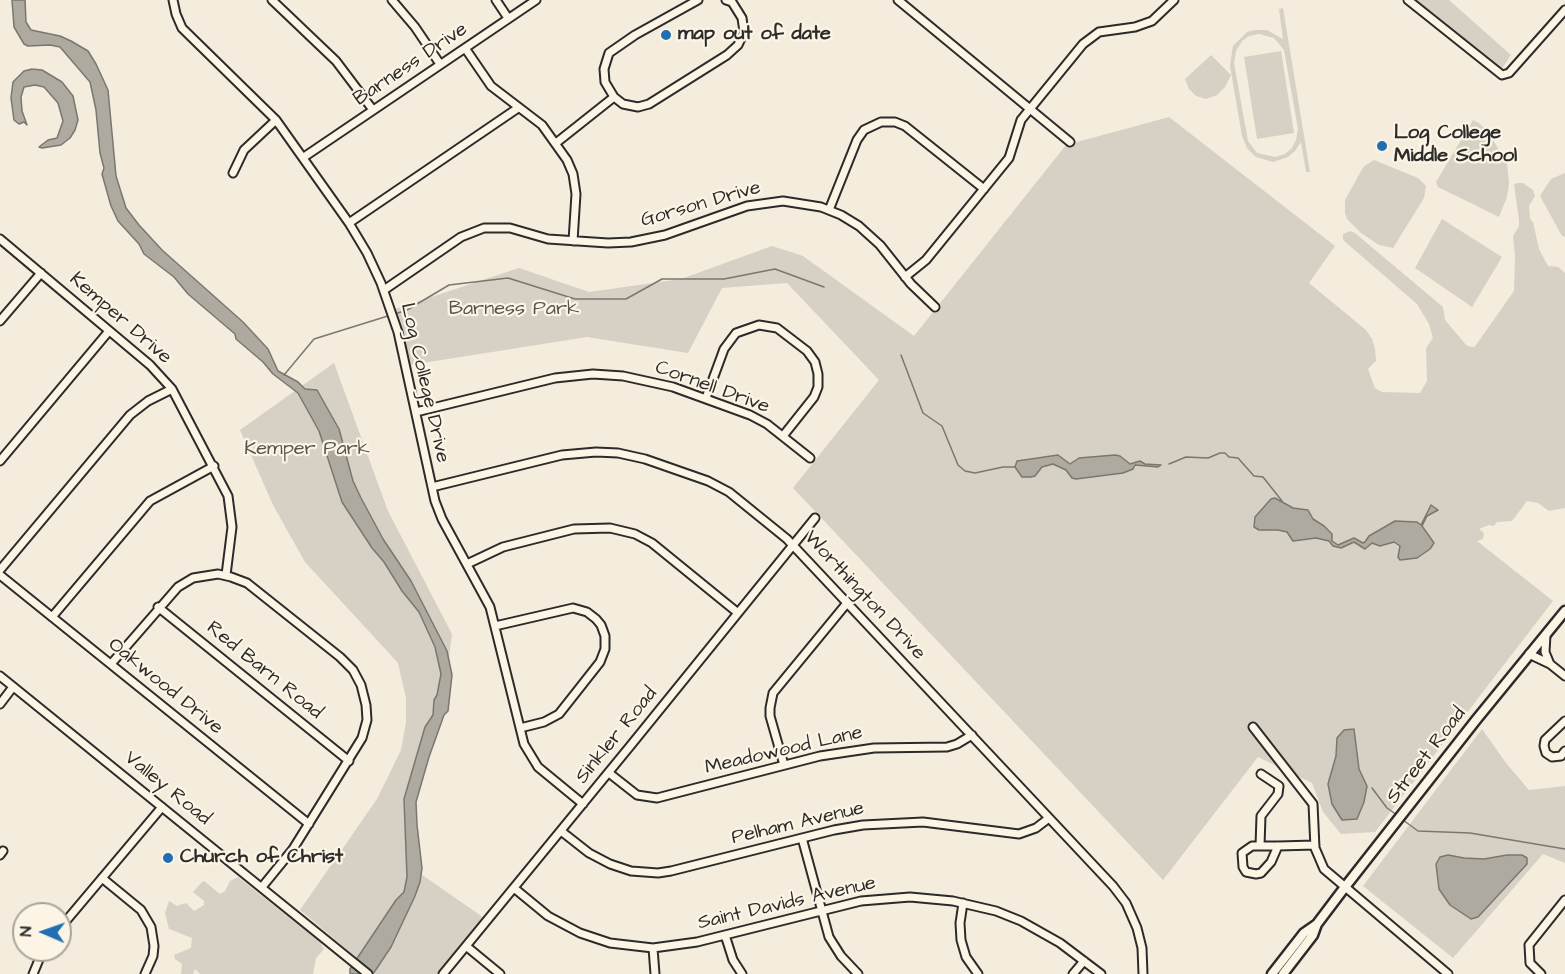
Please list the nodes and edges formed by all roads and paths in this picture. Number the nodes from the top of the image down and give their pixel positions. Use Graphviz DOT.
graph roads {
  1 [pos="173,0"];
  2 [pos="272,0"];
  3 [pos="392,0"];
  4 [pos="496,0"];
  5 [pos="536,0"];
  6 [pos="698,0"];
  7 [pos="726,0"];
  8 [pos="898,0"];
  9 [pos="1174,0"];
  10 [pos="1408,0"];
  11 [pos="1565,10"];
  12 [pos="508,18"];
  13 [pos="465,48"];
  14 [pos="440,64"];
  15 [pos="614,97"];
  16 [pos="518,108"];
  17 [pos="1030,109"];
  18 [pos="373,110"];
  19 [pos="276,120"];
  20 [pos="1070,142"];
  21 [pos="556,143"];
  22 [pos="304,157"];
  23 [pos="233,173"];
  24 [pos="984,189"];
  25 [pos="830,210"];
  26 [pos="349,223"];
  27 [pos="0,238"];
  28 [pos="573,241"];
  29 [pos="40,273"];
  30 [pos="905,277"];
  31 [pos="384,290"];
  32 [pos="935,307"];
  33 [pos="0,321"];
  34 [pos="109,331"];
  35 [pos="172,389"];
  36 [pos="706,398"];
  37 [pos="416,412"];
  38 [pos="783,436"];
  39 [pos="810,458"];
  40 [pos="0,461"];
  41 [pos="214,466"];
  42 [pos="432,487"];
  43 [pos="815,518"];
  44 [pos="793,545"];
  45 [pos="467,564"];
  46 [pos="0,570"];
  47 [pos="0,575"];
  48 [pos="226,575"];
  49 [pos="847,603"];
  50 [pos="159,607"];
  51 [pos="1565,611"];
  52 [pos="738,613"];
  53 [pos="52,617"];
  54 [pos="495,626"];
  55 [pos="1546,633"];
  56 [pos="1529,654"];
  57 [pos="111,664"];
  58 [pos="1550,664"];
  59 [pos="0,676"];
  60 [pos="1565,676"];
  61 [pos="14,687"];
  62 [pos="0,704"];
  63 [pos="1565,720"];
  64 [pos="1253,727"];
  65 [pos="520,728"];
  66 [pos="972,735"];
  67 [pos="1565,751"];
  68 [pos="349,761"];
  69 [pos="784,765"];
  70 [pos="609,773"];
  71 [pos="1262,774"];
  72 [pos="583,804"];
  73 [pos="162,807"];
  74 [pos="1049,818"];
  75 [pos="309,824"];
  76 [pos="561,831"];
  77 [pos="802,838"];
  78 [pos="1315,845"];
  79 [pos="1260,846"];
  80 [pos="1278,846"];
  81 [pos="102,878"];
  82 [pos="262,887"];
  83 [pos="1345,887"];
  84 [pos="514,888"];
  85 [pos="1565,900"];
  86 [pos="963,903"];
  87 [pos="821,910"];
  88 [pos="72,914"];
  89 [pos="1317,924"];
  90 [pos="725,935"];
  91 [pos="466,946"];
  92 [pos="653,948"];
  93 [pos="1084,961"];
  94 [pos="145,974"];
  95 [pos="368,974"];
  96 [pos="442,974"];
  97 [pos="500,974"];
  98 [pos="656,974"];
  99 [pos="742,974"];
  100 [pos="858,974"];
  101 [pos="978,974"];
  102 [pos="1073,974"];
  103 [pos="1101,974"];
  104 [pos="1143,974"];
  105 [pos="1272,974"];
  106 [pos="1283,974"];
  107 [pos="1448,974"];
  108 [pos="1541,974"];
  1 -- 19 [label="street, Log College Drive"];
  2 -- 18 [label="street"];
  3 -- 14 [label="street"];
  4 -- 12 [label="street"];
  5 -- 12 [label="street, Barness Drive"];
  6 -- 15 [label="street"];
  7 -- 15 [label="street"];
  8 -- 17 [label="street"];
  9 -- 17 [label="street"];
  10 -- 11 [label="street"];
  12 -- 13 [label="street, Barness Drive"];
  13 -- 14 [label="street, Barness Drive"];
  13 -- 16 [label="street"];
  14 -- 18 [label="street, Barness Drive"];
  15 -- 21 [label="street"];
  16 -- 21 [label="street"];
  16 -- 26 [label="street"];
  17 -- 20 [label="street"];
  17 -- 24 [label="street"];
  18 -- 22 [label="street, Barness Drive"];
  19 -- 22 [label="street, Log College Drive"];
  19 -- 23 [label="street"];
  21 -- 28 [label="street"];
  22 -- 26 [label="street, Log College Drive"];
  24 -- 25 [label="street"];
  24 -- 30 [label="street"];
  25 -- 28 [label="street, Gorson Drive"];
  25 -- 30 [label="street, Gorson Drive"];
  26 -- 31 [label="street, Log College Drive"];
  27 -- 29 [label="street, Kemper Drive"];
  28 -- 31 [label="street, Gorson Drive"];
  29 -- 33 [label="street"];
  29 -- 34 [label="street, Kemper Drive"];
  30 -- 32 [label="street, Gorson Drive"];
  31 -- 37 [label="street, Log College Drive"];
  34 -- 35 [label="street, Kemper Drive"];
  34 -- 40 [label="street"];
  35 -- 41 [label="street, Kemper Drive"];
  35 -- 46 [label="street"];
  36 -- 37 [label="street, Cornell Drive"];
  36 -- 38 [label="street, Cornell Drive"];
  36 -- 38 [label="street"];
  37 -- 42 [label="street, Log College Drive"];
  38 -- 39 [label="street, Cornell Drive"];
  41 -- 48 [label="street, Kemper Drive"];
  41 -- 53 [label="street"];
  42 -- 44 [label="street, Worthington Drive"];
  42 -- 45 [label="street, Log College Drive"];
  43 -- 44 [label="street, Sinkler Road"];
  44 -- 49 [label="street, Worthington Drive"];
  44 -- 52 [label="street, Sinkler Road"];
  45 -- 52 [label="street"];
  45 -- 54 [label="street, Log College Drive"];
  47 -- 53 [label="street, Oakwood Drive"];
  48 -- 50 [label="street"];
  48 -- 68 [label="street"];
  49 -- 66 [label="street, Worthington Drive"];
  49 -- 69 [label="street"];
  50 -- 57 [label="street"];
  50 -- 68 [label="street, Red Barn Road"];
  51 -- 55 [label="main road, Street Road"];
  52 -- 70 [label="street, Sinkler Road"];
  53 -- 57 [label="street, Oakwood Drive"];
  54 -- 65 [label="street, Log College Drive"];
  54 -- 65 [label="street"];
  55 -- 56 [label="main road, Street Road"];
  55 -- 58 [label="street"];
  56 -- 58 [label="street"];
  56 -- 83 [label="main road, Street Road"];
  57 -- 75 [label="street, Oakwood Drive"];
  58 -- 60 [label="street"];
  59 -- 61 [label="street, Valley Road"];
  61 -- 62 [label="street"];
  61 -- 73 [label="street, Valley Road"];
  63 -- 67 [label="street"];
  64 -- 78 [label="street"];
  65 -- 72 [label="street, Log College Drive"];
  66 -- 69 [label="street, Meadowood Lane"];
  66 -- 74 [label="street, Worthington Drive"];
  68 -- 75 [label="street"];
  69 -- 70 [label="street, Meadowood Lane"];
  70 -- 72 [label="street, Sinkler Road"];
  71 -- 79 [label="street"];
  72 -- 76 [label="street, Sinkler Road"];
  73 -- 81 [label="street"];
  73 -- 82 [label="street, Valley Road"];
  74 -- 77 [label="street, Pelham Avenue"];
  74 -- 104 [label="street, Worthington Drive"];
  75 -- 82 [label="street"];
  76 -- 77 [label="street, Pelham Avenue"];
  76 -- 84 [label="street, Sinkler Road"];
  77 -- 87 [label="street"];
  78 -- 80 [label="street"];
  78 -- 83 [label="street"];
  79 -- 80 [label="street"];
  79 -- 80 [label="street"];
  81 -- 88 [label="street"];
  81 -- 94 [label="street"];
  82 -- 95 [label="street, Valley Road"];
  83 -- 89 [label="main road, Street Road"];
  83 -- 107 [label="street"];
  84 -- 91 [label="street, Sinkler Road"];
  84 -- 92 [label="street, Saint Davids Avenue"];
  85 -- 108 [label="street"];
  86 -- 87 [label="street, Saint Davids Avenue"];
  86 -- 93 [label="street, Saint Davids Avenue"];
  86 -- 101 [label="street"];
  87 -- 90 [label="street, Saint Davids Avenue"];
  87 -- 100 [label="street"];
  89 -- 105 [label="main road, Street Road"];
  89 -- 106 [label="main road, Street Road"];
  90 -- 92 [label="street, Saint Davids Avenue"];
  90 -- 99 [label="street"];
  91 -- 96 [label="street, Sinkler Road"];
  91 -- 97 [label="street"];
  92 -- 98 [label="street"];
  93 -- 102 [label="street"];
  93 -- 103 [label="street, Saint Davids Avenue"];
}
